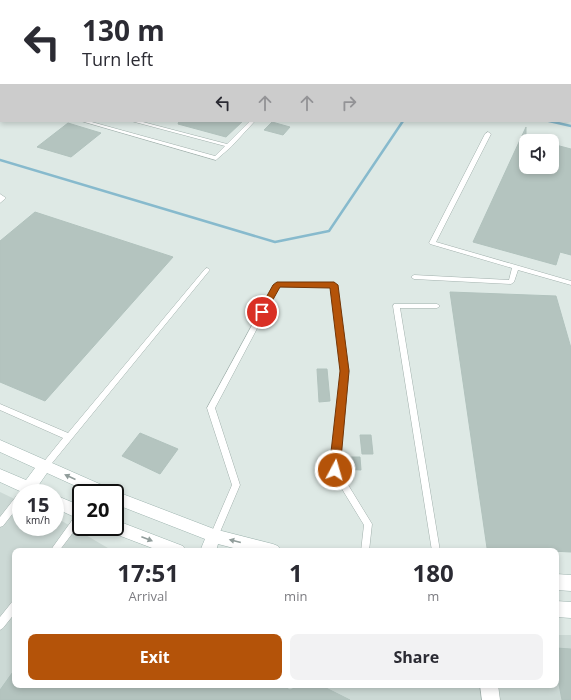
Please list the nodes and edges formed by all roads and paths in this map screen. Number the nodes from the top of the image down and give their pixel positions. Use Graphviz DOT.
graph roads {
  1 [pos="86,122"];
  2 [pos="104,122"];
  3 [pos="137,122"];
  4 [pos="252,122"];
  5 [pos="100,126"];
  6 [pos="488,134"];
  7 [pos="229,146"];
  8 [pos="0,196"];
  9 [pos="0,200"];
  10 [pos="516,267"];
  11 [pos="207,270"];
  12 [pos="414,278"];
  13 [pos="571,283"];
  14 [pos="437,306"];
  15 [pos="0,407"];
  16 [pos="69,437"];
  17 [pos="0,446"];
  18 [pos="45,466"];
  19 [pos="0,475"];
  20 [pos="14,484"];
  21 [pos="34,484"];
  22 [pos="86,484"];
  23 [pos="124,501"];
  24 [pos="12,509"];
  25 [pos="1,520"];
  26 [pos="72,526"];
  27 [pos="124,530"];
  28 [pos="214,536"];
  29 [pos="56,548"];
  30 [pos="170,548"];
  31 [pos="209,548"];
  32 [pos="261,548"];
  33 [pos="365,548"];
  34 [pos="436,548"];
  35 [pos="559,582"];
  36 [pos="571,583"];
  37 [pos="12,609"];
  38 [pos="559,609"];
  39 [pos="571,610"];
  40 [pos="0,626"];
  41 [pos="489,688"];
  42 [pos="491,700"];
  1 -- 5 [label="lane"];
  2 -- 5 [label="lane"];
  3 -- 7 [label="lane"];
  4 -- 7 [label="lane"];
  5 -- 7 [label="lane"];
  6 -- 10 [label="lane"];
  8 -- 9 [label="lane"];
  10 -- 12 [label="lane"];
  10 -- 13 [label="lane"];
  11 -- 16 [label="lane"];
  14 -- 34 [label="lane"];
  15 -- 16 [label="lane"];
  16 -- 18 [label="lane"];
  17 -- 18 [label="street"];
  18 -- 21 [label="street"];
  22 -- 18 [label="street, one-way"];
  19 -- 20 [label="street"];
  23 -- 28 [label="street"];
  24 -- 25 [label="lane"];
  26 -- 29 [label="lane"];
  27 -- 30 [label="street, one-way"];
  28 -- 31 [label="street"];
  32 -- 28 [label="street, one-way"];
  28 -- 33 [label="lane"];
  35 -- 36 [label="street"];
  37 -- 40 [label="lane"];
  38 -- 39 [label="street"];
  41 -- 42 [label="street"];
}
